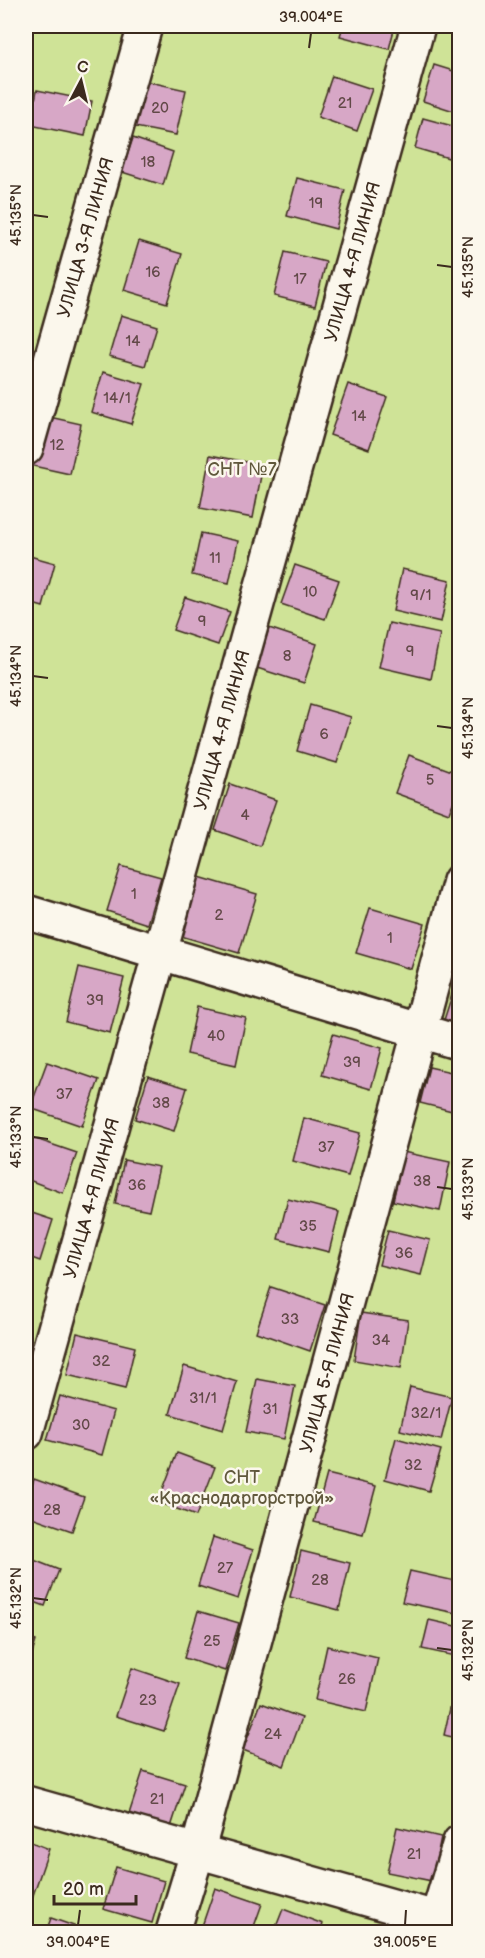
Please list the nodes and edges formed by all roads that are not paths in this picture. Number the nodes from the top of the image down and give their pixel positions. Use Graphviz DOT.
graph roads {
  1 [pos="145,26"];
  2 [pos="418,26"];
  3 [pos="26,448"];
  4 [pos="459,882"];
  5 [pos="26,912"];
  6 [pos="158,952"];
  7 [pos="420,1031"];
  8 [pos="459,1043"];
  9 [pos="26,1433"];
  10 [pos="26,1803"];
  11 [pos="459,1842"];
  12 [pos="197,1853"];
  13 [pos="443,1925"];
  14 [pos="173,1932"];
  1 -- 3 [label="street, УЛИЦА 3-Я ЛИНИЯ"];
  2 -- 6 [label="street, УЛИЦА 4-Я ЛИНИЯ"];
  4 -- 7 [label="street, УЛИЦА 5-Я ЛИНИЯ"];
  5 -- 6 [label="street"];
  6 -- 7 [label="street"];
  6 -- 9 [label="street, УЛИЦА 4-Я ЛИНИЯ"];
  7 -- 8 [label="street"];
  7 -- 12 [label="street, УЛИЦА 5-Я ЛИНИЯ"];
  10 -- 12 [label="street"];
  11 -- 13 [label="street"];
  12 -- 13 [label="street"];
  12 -- 14 [label="street, УЛИЦА 5-Я ЛИНИЯ"];
}
